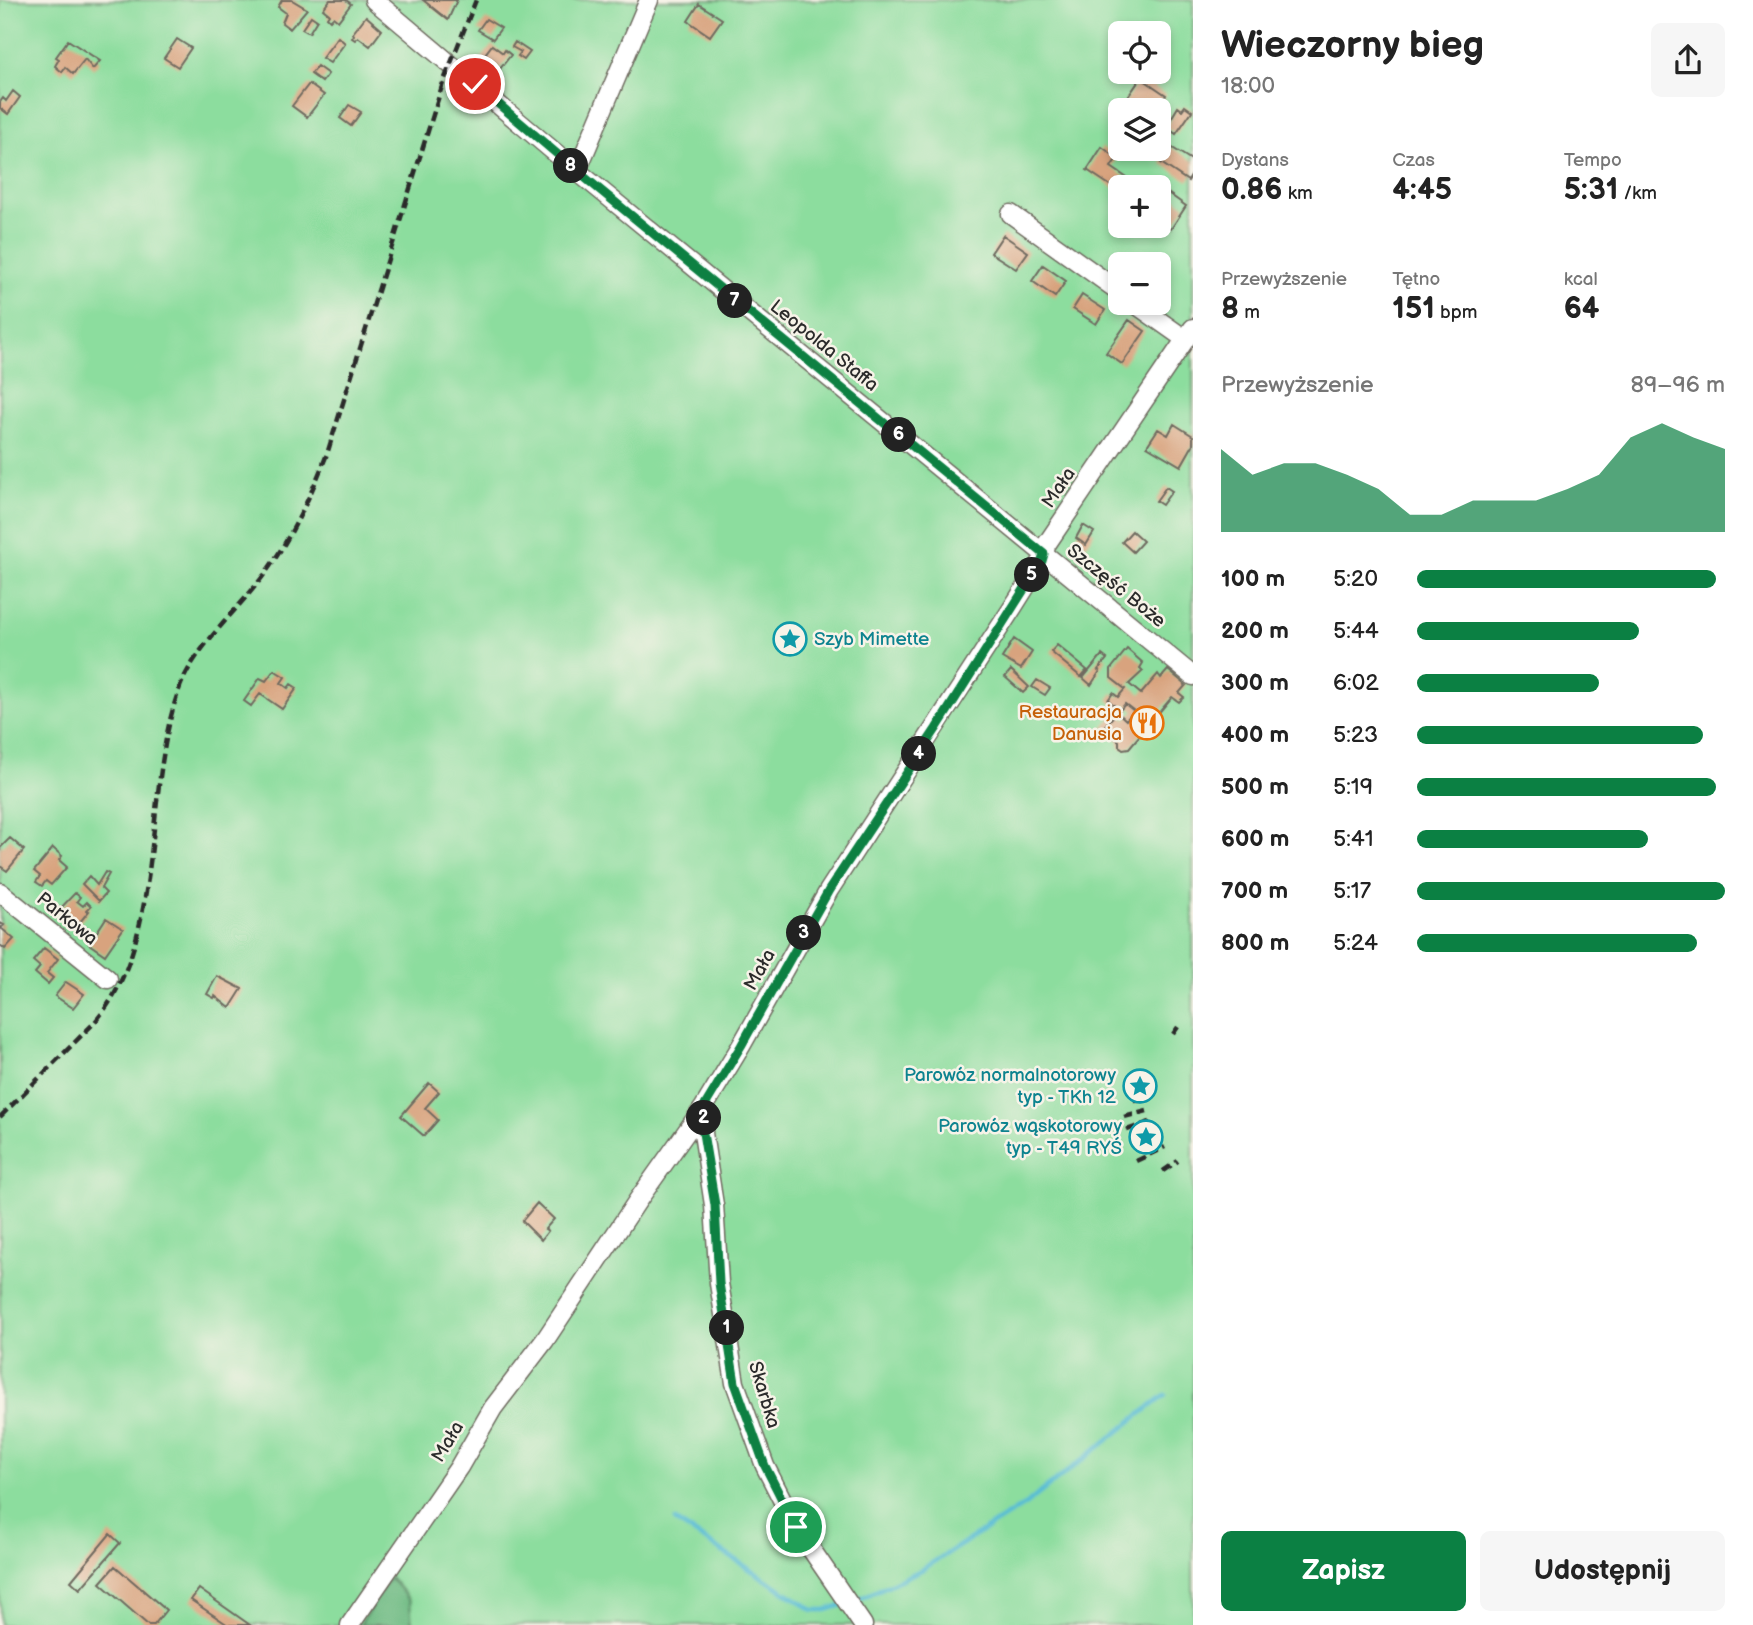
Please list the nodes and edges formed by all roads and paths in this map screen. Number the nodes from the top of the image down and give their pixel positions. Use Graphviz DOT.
graph roads {
  1 [pos="374,0"];
  2 [pos="649,0"];
  3 [pos="577,171"];
  4 [pos="1011,214"];
  5 [pos="1108,283"];
  6 [pos="1158,315"];
  7 [pos="1191,331"];
  8 [pos="1044,554"];
  9 [pos="1193,677"];
  10 [pos="0,892"];
  11 [pos="108,979"];
  12 [pos="704,1107"];
  13 [pos="350,1625"];
  14 [pos="863,1625"];
  1 -- 3 [label="street, Leopolda Staffa"];
  2 -- 3 [label="street"];
  3 -- 8 [label="street, Leopolda Staffa"];
  4 -- 5 [label="street"];
  6 -- 7 [label="street"];
  7 -- 8 [label="street, Mała"];
  8 -- 9 [label="street, Szczęść Boże"];
  8 -- 12 [label="street, Mała"];
  10 -- 11 [label="street, Parkowa"];
  12 -- 13 [label="street, Mała"];
  12 -- 14 [label="street, Skarbka"];
}
